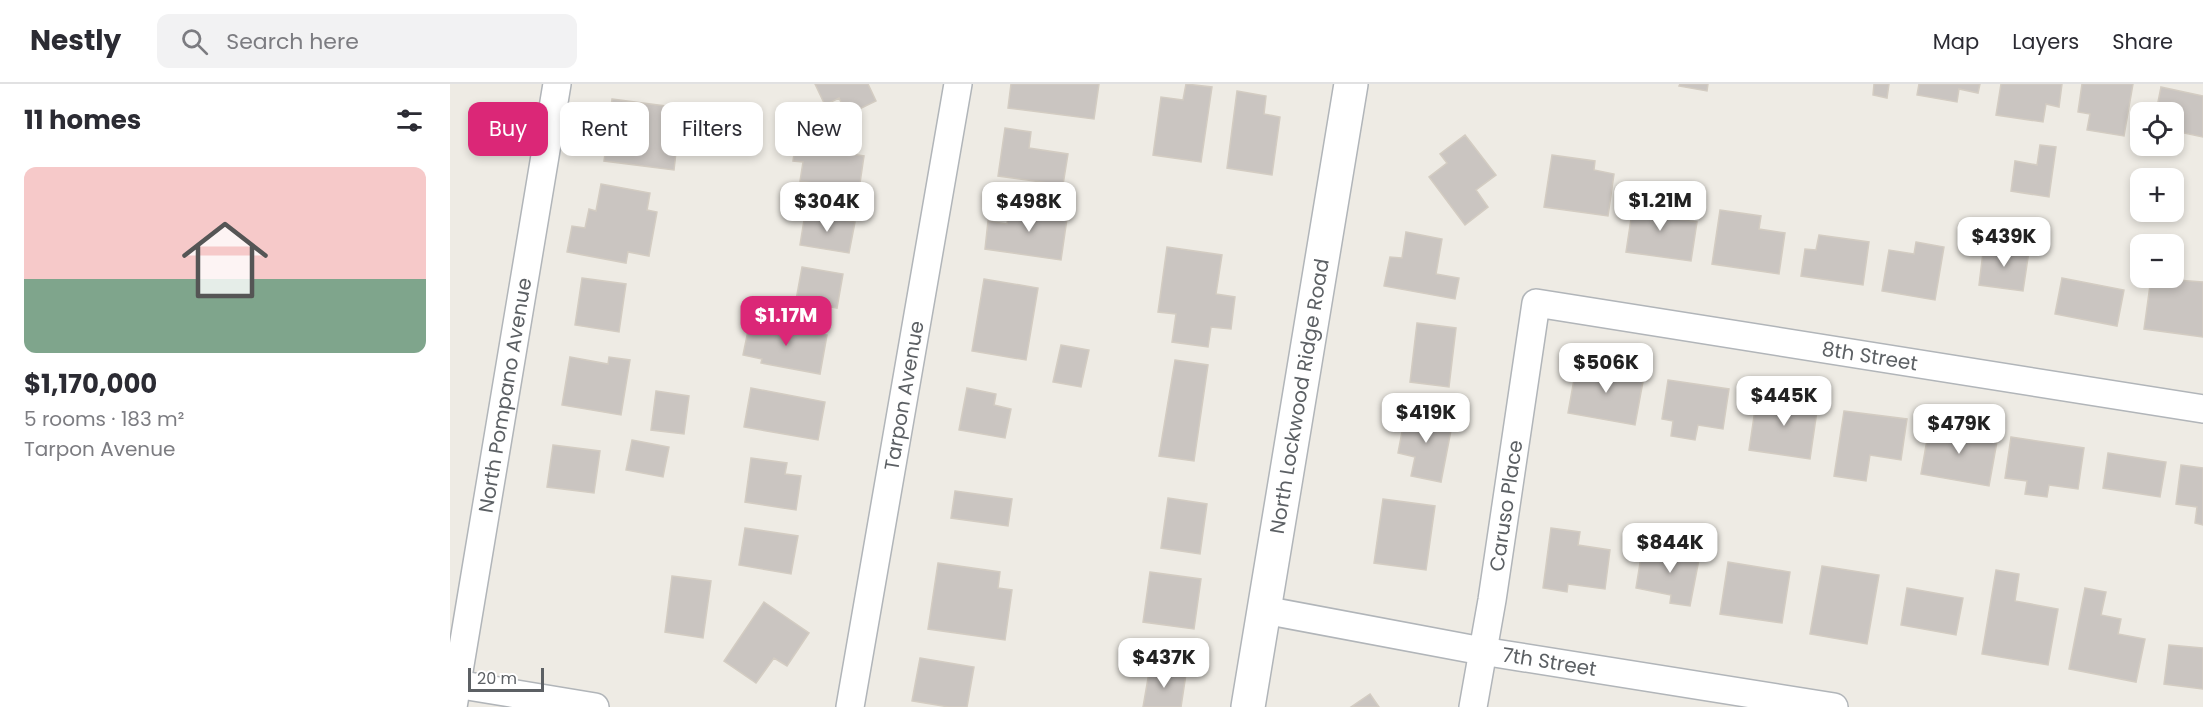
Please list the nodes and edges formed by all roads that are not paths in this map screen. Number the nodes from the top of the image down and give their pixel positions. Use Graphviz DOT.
graph roads {
  1 [pos="557,84"];
  2 [pos="958,84"];
  3 [pos="1351,84"];
  4 [pos="1536,303"];
  5 [pos="2203,409"];
  6 [pos="1264,610"];
  7 [pos="1482,651"];
  8 [pos="453,692"];
  9 [pos="595,707"];
  10 [pos="850,707"];
  11 [pos="1248,707"];
  12 [pos="1473,707"];
  13 [pos="1834,707"];
  1 -- 8 [label="street, North Pompano Avenue"];
  2 -- 10 [label="street, Tarpon Avenue"];
  3 -- 6 [label="street, North Lockwood Ridge Road"];
  4 -- 5 [label="street, 8th Street"];
  4 -- 7 [label="street, Caruso Place"];
  6 -- 7 [label="street, 7th Street"];
  6 -- 11 [label="street, North Lockwood Ridge Road"];
  7 -- 12 [label="street, Caruso Place"];
  7 -- 13 [label="street, 7th Street"];
  8 -- 9 [label="street"];
}
